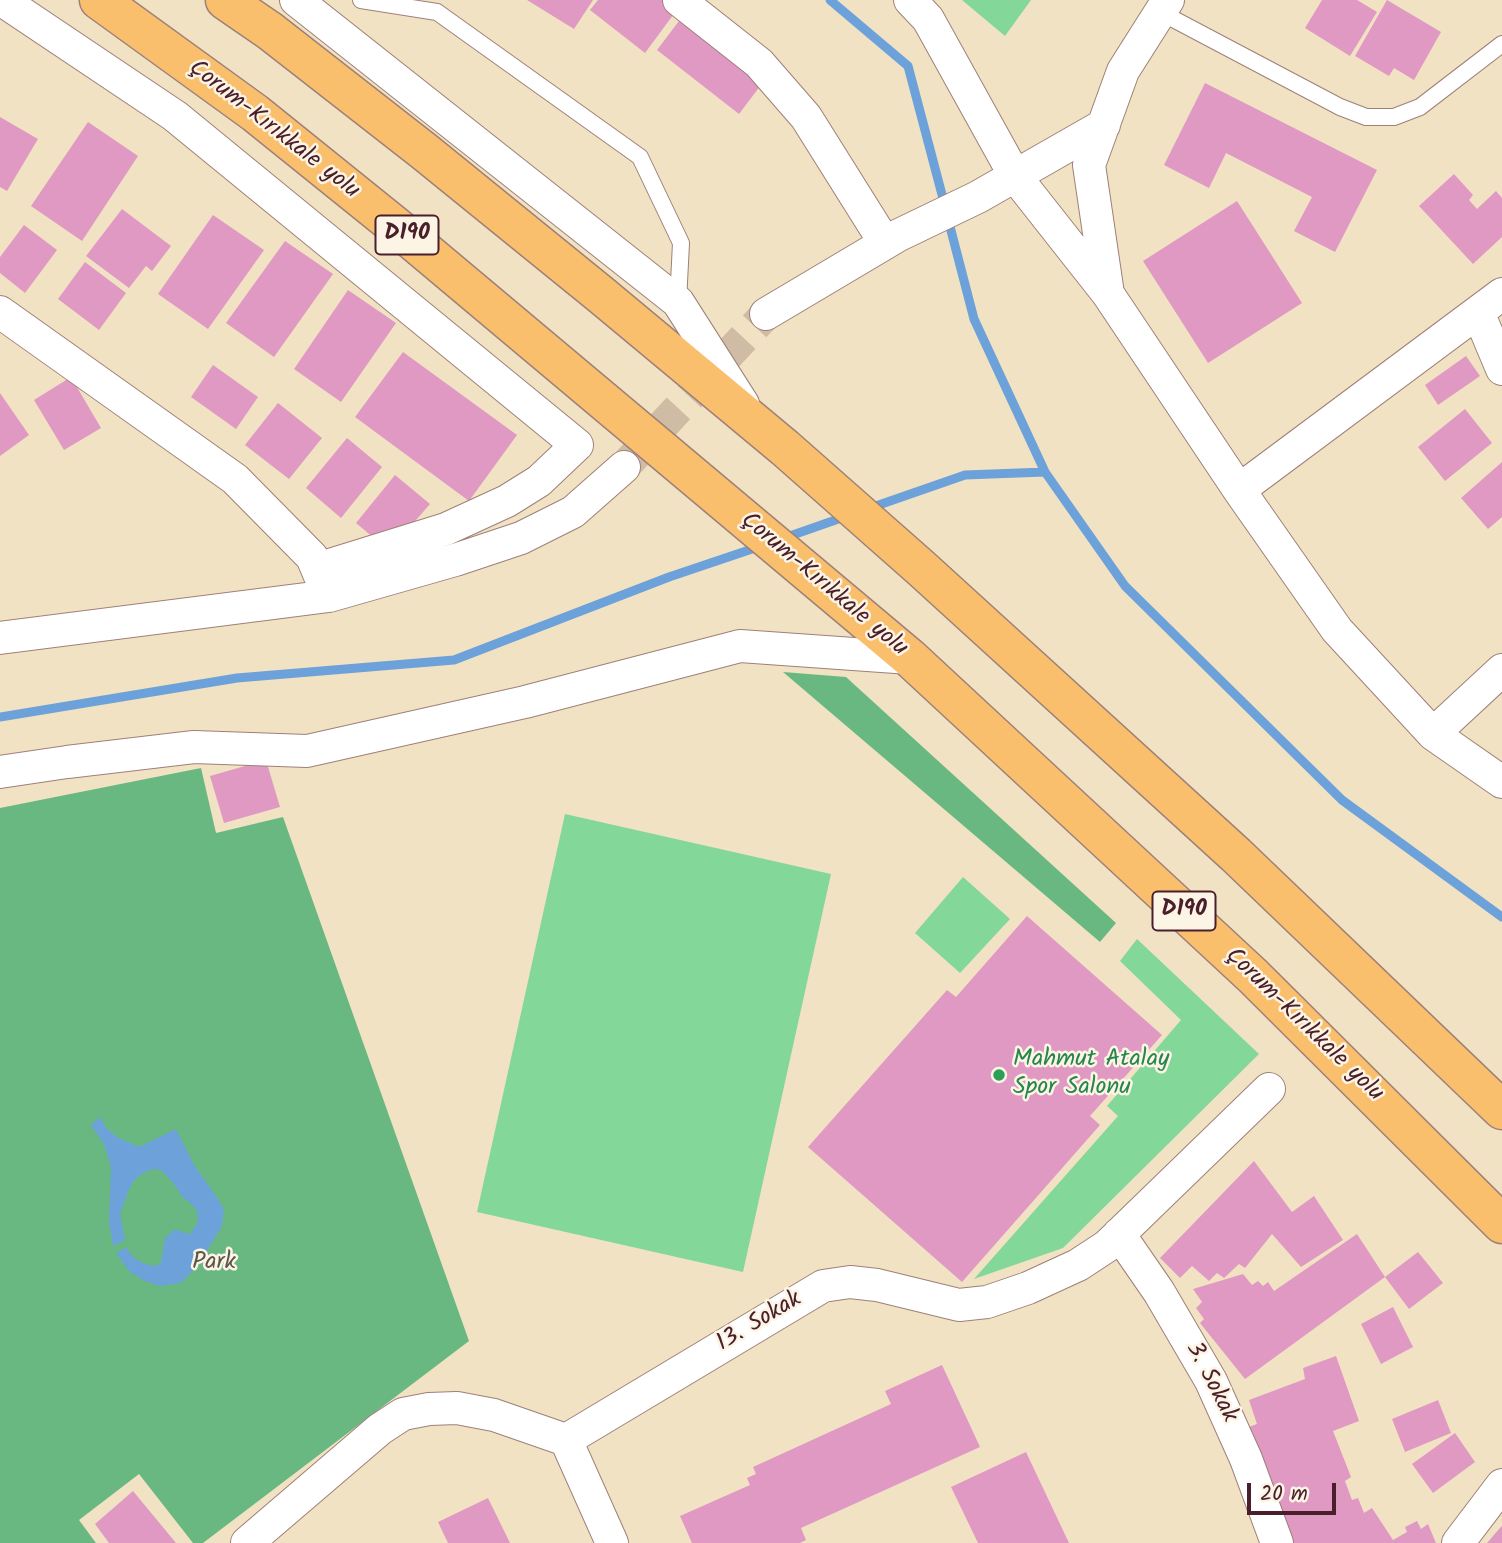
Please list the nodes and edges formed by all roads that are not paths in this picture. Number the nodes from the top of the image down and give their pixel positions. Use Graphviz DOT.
graph roads {
  1 [pos="2,0"];
  2 [pos="99,0"];
  3 [pos="225,0"];
  4 [pos="296,0"];
  5 [pos="361,0"];
  6 [pos="680,0"];
  7 [pos="910,0"];
  8 [pos="1164,6"];
  9 [pos="1502,44"];
  10 [pos="1104,125"];
  11 [pos="1014,176"];
  12 [pos="892,239"];
  13 [pos="1108,294"];
  14 [pos="678,302"];
  15 [pos="1490,303"];
  16 [pos="766,314"];
  17 [pos="7,327"];
  18 [pos="1502,369"];
  19 [pos="755,423"];
  20 [pos="624,467"];
  21 [pos="1239,490"];
  22 [pos="323,582"];
  23 [pos="0,638"];
  24 [pos="910,658"];
  25 [pos="1502,670"];
  26 [pos="1433,733"];
  27 [pos="0,772"];
  28 [pos="1502,782"];
  29 [pos="1269,1089"];
  30 [pos="1502,1110"];
  31 [pos="1502,1224"];
  32 [pos="1119,1234"];
  33 [pos="566,1440"];
  34 [pos="1502,1485"];
  35 [pos="247,1543"];
  36 [pos="612,1543"];
  37 [pos="1277,1543"];
  38 [pos="1458,1543"];
  1 -- 22 [label="street"];
  2 -- 24 [label="highway, Çorum-Kırıkkale yolu / D190"];
  3 -- 19 [label="highway"];
  4 -- 14 [label="street"];
  5 -- 14 [label="lane"];
  6 -- 12 [label="street"];
  7 -- 11 [label="street"];
  8 -- 9 [label="lane"];
  8 -- 10 [label="street"];
  10 -- 11 [label="street"];
  10 -- 13 [label="street"];
  11 -- 12 [label="street"];
  11 -- 13 [label="street"];
  12 -- 16 [label="street"];
  13 -- 21 [label="street"];
  14 -- 19 [label="street"];
  15 -- 18 [label="street"];
  15 -- 21 [label="street"];
  17 -- 22 [label="street"];
  19 -- 30 [label="highway"];
  20 -- 22 [label="street"];
  21 -- 26 [label="street"];
  22 -- 23 [label="street"];
  24 -- 27 [label="street"];
  24 -- 31 [label="highway, Çorum-Kırıkkale yolu / D190"];
  25 -- 26 [label="street"];
  26 -- 28 [label="street"];
  29 -- 32 [label="street, 13. Sokak"];
  32 -- 33 [label="street, 13. Sokak"];
  32 -- 37 [label="street, 3. Sokak"];
  33 -- 35 [label="street"];
  33 -- 36 [label="street"];
  34 -- 38 [label="street"];
}
